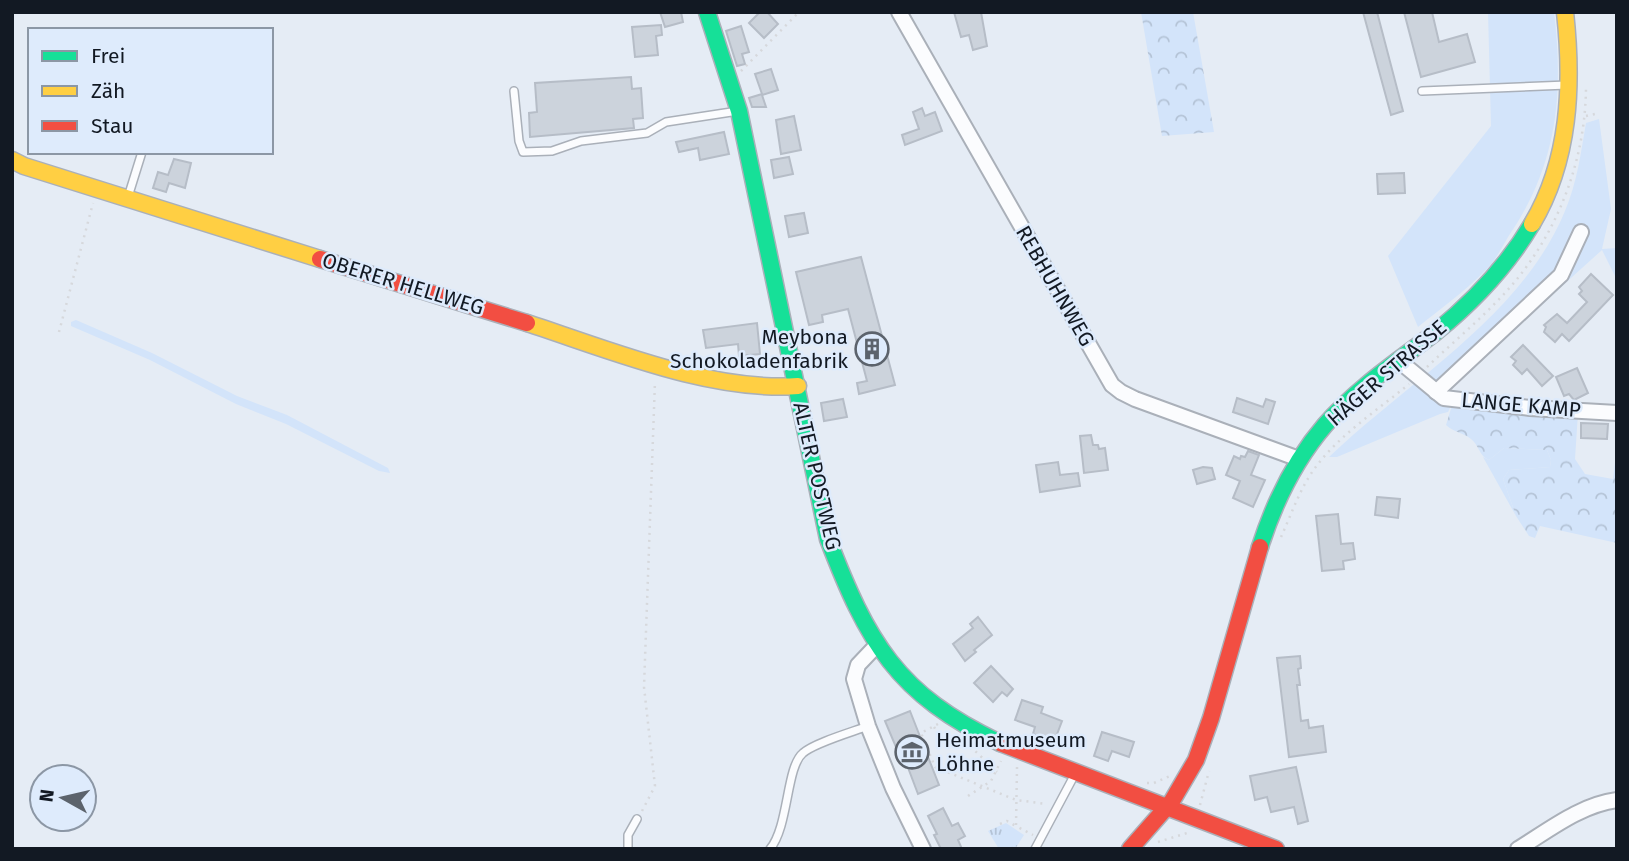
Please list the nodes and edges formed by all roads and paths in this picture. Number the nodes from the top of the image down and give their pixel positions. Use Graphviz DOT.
graph roads {
  1 [pos="707,12"];
  2 [pos="799,12"];
  3 [pos="899,12"];
  4 [pos="1566,12"];
  5 [pos="731,80"];
  6 [pos="1571,85"];
  7 [pos="514,91"];
  8 [pos="1422,91"];
  9 [pos="739,111"];
  10 [pos="141,154"];
  11 [pos="12,160"];
  12 [pos="97,188"];
  13 [pos="128,198"];
  14 [pos="1581,232"];
  15 [pos="59,332"];
  16 [pos="1398,360"];
  17 [pos="656,364"];
  18 [pos="798,386"];
  19 [pos="1436,392"];
  20 [pos="1617,413"];
  21 [pos="1299,459"];
  22 [pos="1317,464"];
  23 [pos="1278,545"];
  24 [pos="877,645"];
  25 [pos="946,713"];
  26 [pos="868,726"];
  27 [pos="934,727"];
  28 [pos="1014,748"];
  29 [pos="1212,762"];
  30 [pos="997,772"];
  31 [pos="1075,773"];
  32 [pos="1186,781"];
  33 [pos="1143,782"];
  34 [pos="983,786"];
  35 [pos="968,796"];
  36 [pos="1016,800"];
  37 [pos="1617,800"];
  38 [pos="1201,801"];
  39 [pos="1057,808"];
  40 [pos="1166,808"];
  41 [pos="637,819"];
  42 [pos="1000,824"];
  43 [pos="1016,825"];
  44 [pos="1040,839"];
  45 [pos="628,849"];
  46 [pos="770,849"];
  47 [pos="923,849"];
  48 [pos="1035,849"];
  49 [pos="1130,849"];
  50 [pos="1276,849"];
  51 [pos="1518,849"];
  1 -- 5 [label="street, ALTER POSTWEG"];
  2 -- 5 [label="path"];
  3 -- 21 [label="street, REBHUHNWEG"];
  4 -- 6 [label="street, HÄGER STRASSE"];
  5 -- 9 [label="street, ALTER POSTWEG"];
  6 -- 8 [label="lane"];
  6 -- 16 [label="street, HÄGER STRASSE"];
  7 -- 9 [label="lane"];
  9 -- 18 [label="street, ALTER POSTWEG"];
  10 -- 13 [label="lane"];
  11 -- 12 [label="street, OBERER HELLWEG"];
  12 -- 13 [label="street, OBERER HELLWEG"];
  12 -- 15 [label="path"];
  13 -- 17 [label="street, OBERER HELLWEG"];
  14 -- 19 [label="street"];
  16 -- 19 [label="street, LANGE KAMP"];
  16 -- 21 [label="street, HÄGER STRASSE"];
  17 -- 18 [label="street, OBERER HELLWEG"];
  17 -- 41 [label="path"];
  18 -- 24 [label="street, ALTER POSTWEG"];
  19 -- 20 [label="street, LANGE KAMP"];
  21 -- 32 [label="street, HÄGER STRASSE"];
  22 -- 23 [label="path"];
  24 -- 25 [label="street, ALTER POSTWEG"];
  24 -- 26 [label="street"];
  25 -- 27 [label="path"];
  25 -- 28 [label="street, ALTER POSTWEG"];
  26 -- 46 [label="lane"];
  26 -- 47 [label="street"];
  27 -- 30 [label="path"];
  27 -- 34 [label="path"];
  28 -- 30 [label="path"];
  28 -- 31 [label="street, ALTER POSTWEG"];
  28 -- 36 [label="path"];
  29 -- 38 [label="path"];
  30 -- 34 [label="path"];
  31 -- 39 [label="lane"];
  31 -- 40 [label="street, ALTER POSTWEG"];
  32 -- 33 [label="path"];
  32 -- 40 [label="street, HÄGER STRASSE"];
  34 -- 35 [label="path"];
  34 -- 36 [label="path"];
  36 -- 39 [label="path"];
  36 -- 43 [label="path"];
  37 -- 51 [label="street"];
  39 -- 44 [label="lane"];
  40 -- 49 [label="street, HÄGER STRASSE"];
  40 -- 50 [label="street, ALTER POSTWEG"];
  41 -- 45 [label="lane"];
  42 -- 43 [label="path"];
  43 -- 44 [label="path"];
  44 -- 48 [label="lane"];
}
